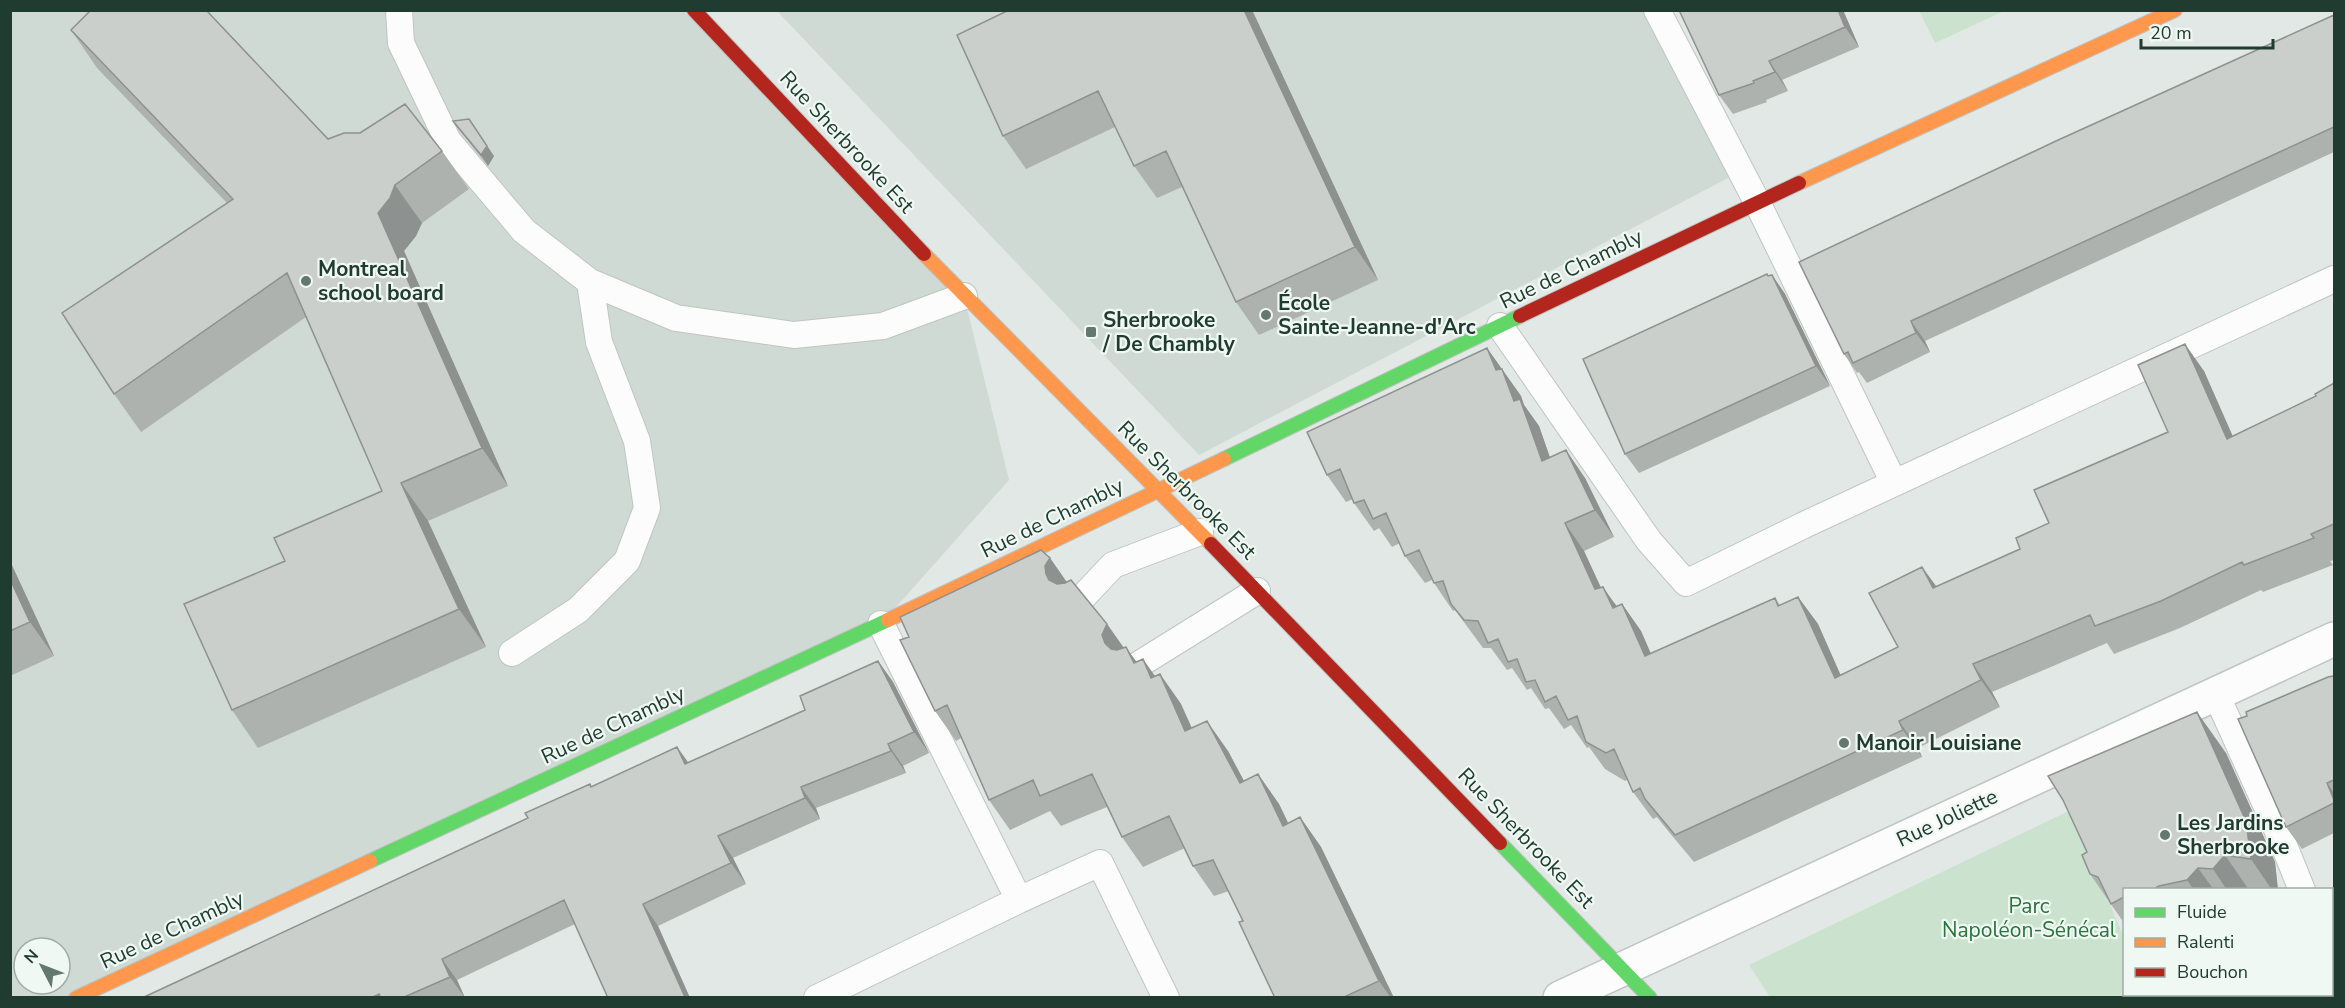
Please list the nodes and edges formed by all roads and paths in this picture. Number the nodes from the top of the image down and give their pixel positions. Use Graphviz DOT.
graph roads {
  1 [pos="399,10"];
  2 [pos="1657,10"];
  3 [pos="2175,10"];
  4 [pos="695,11"];
  5 [pos="1757,202"];
  6 [pos="2334,279"];
  7 [pos="590,282"];
  8 [pos="964,296"];
  9 [pos="1500,326"];
  10 [pos="1894,483"];
  11 [pos="1157,490"];
  12 [pos="1200,532"];
  13 [pos="1257,591"];
  14 [pos="1081,599"];
  15 [pos="881,624"];
  16 [pos="2334,639"];
  17 [pos="512,653"];
  18 [pos="1138,665"];
  19 [pos="2216,694"];
  20 [pos="2301,888"];
  21 [pos="1019,900"];
  22 [pos="1623,968"];
  23 [pos="76,998"];
  24 [pos="817,998"];
  25 [pos="1166,998"];
  26 [pos="1560,998"];
  27 [pos="1650,998"];
  1 -- 7 [label="lane"];
  2 -- 5 [label="lane"];
  3 -- 5 [label="street, Rue de Chambly"];
  4 -- 8 [label="street, Rue Sherbrooke Est"];
  5 -- 9 [label="street, Rue de Chambly"];
  5 -- 10 [label="lane"];
  6 -- 10 [label="lane"];
  7 -- 8 [label="lane"];
  7 -- 17 [label="lane"];
  8 -- 11 [label="street, Rue Sherbrooke Est"];
  9 -- 10 [label="lane"];
  9 -- 11 [label="street, Rue de Chambly"];
  11 -- 12 [label="street, Rue Sherbrooke Est"];
  11 -- 15 [label="street, Rue de Chambly"];
  12 -- 13 [label="street, Rue Sherbrooke Est"];
  12 -- 14 [label="lane"];
  13 -- 18 [label="lane"];
  13 -- 22 [label="street, Rue Sherbrooke Est"];
  15 -- 21 [label="lane"];
  15 -- 23 [label="street, Rue de Chambly"];
  16 -- 19 [label="street, Rue Joliette"];
  19 -- 20 [label="lane"];
  19 -- 22 [label="street, Rue Joliette"];
  21 -- 24 [label="lane"];
  21 -- 25 [label="lane"];
  22 -- 26 [label="street, Rue Joliette"];
  22 -- 27 [label="street, Rue Sherbrooke Est"];
}
